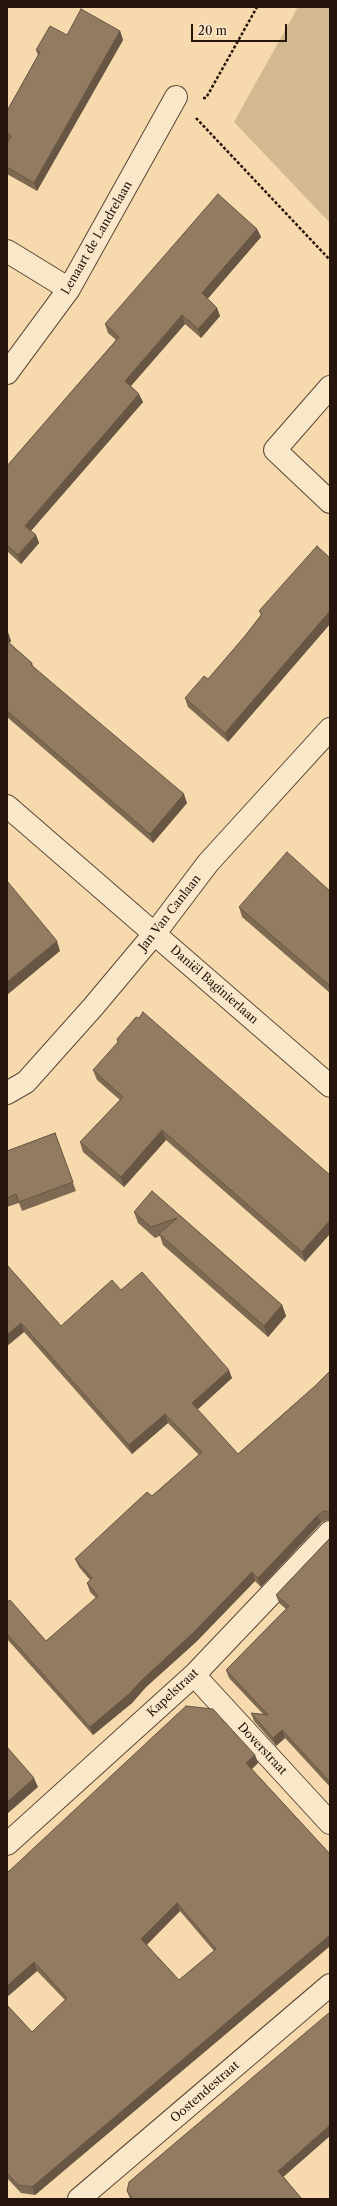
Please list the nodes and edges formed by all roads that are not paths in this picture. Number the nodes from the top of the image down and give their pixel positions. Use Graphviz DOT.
graph roads {
  1 [pos="176,97"];
  2 [pos="7,251"];
  3 [pos="69,289"];
  4 [pos="7,373"];
  5 [pos="330,387"];
  6 [pos="330,502"];
  7 [pos="330,729"];
  8 [pos="7,806"];
  9 [pos="155,933"];
  10 [pos="330,1086"];
  11 [pos="7,1093"];
  12 [pos="330,1532"];
  13 [pos="194,1675"];
  14 [pos="330,1823"];
  15 [pos="7,1844"];
  16 [pos="330,1985"];
  17 [pos="80,2199"];
  1 -- 3 [label="street, Lenaart de Landrelaan"];
  2 -- 3 [label="street"];
  3 -- 4 [label="street, Lenaart de Landrelaan"];
  5 -- 6 [label="street"];
  7 -- 9 [label="street, Jan Van Canlaan"];
  8 -- 9 [label="street, Daniël Baginierlaan"];
  9 -- 10 [label="street, Daniël Baginierlaan"];
  9 -- 11 [label="street, Jan Van Canlaan"];
  12 -- 13 [label="street, Kapelstraat"];
  13 -- 14 [label="street, Doverstraat"];
  13 -- 15 [label="street, Kapelstraat"];
  16 -- 17 [label="street, Oostendestraat"];
}
